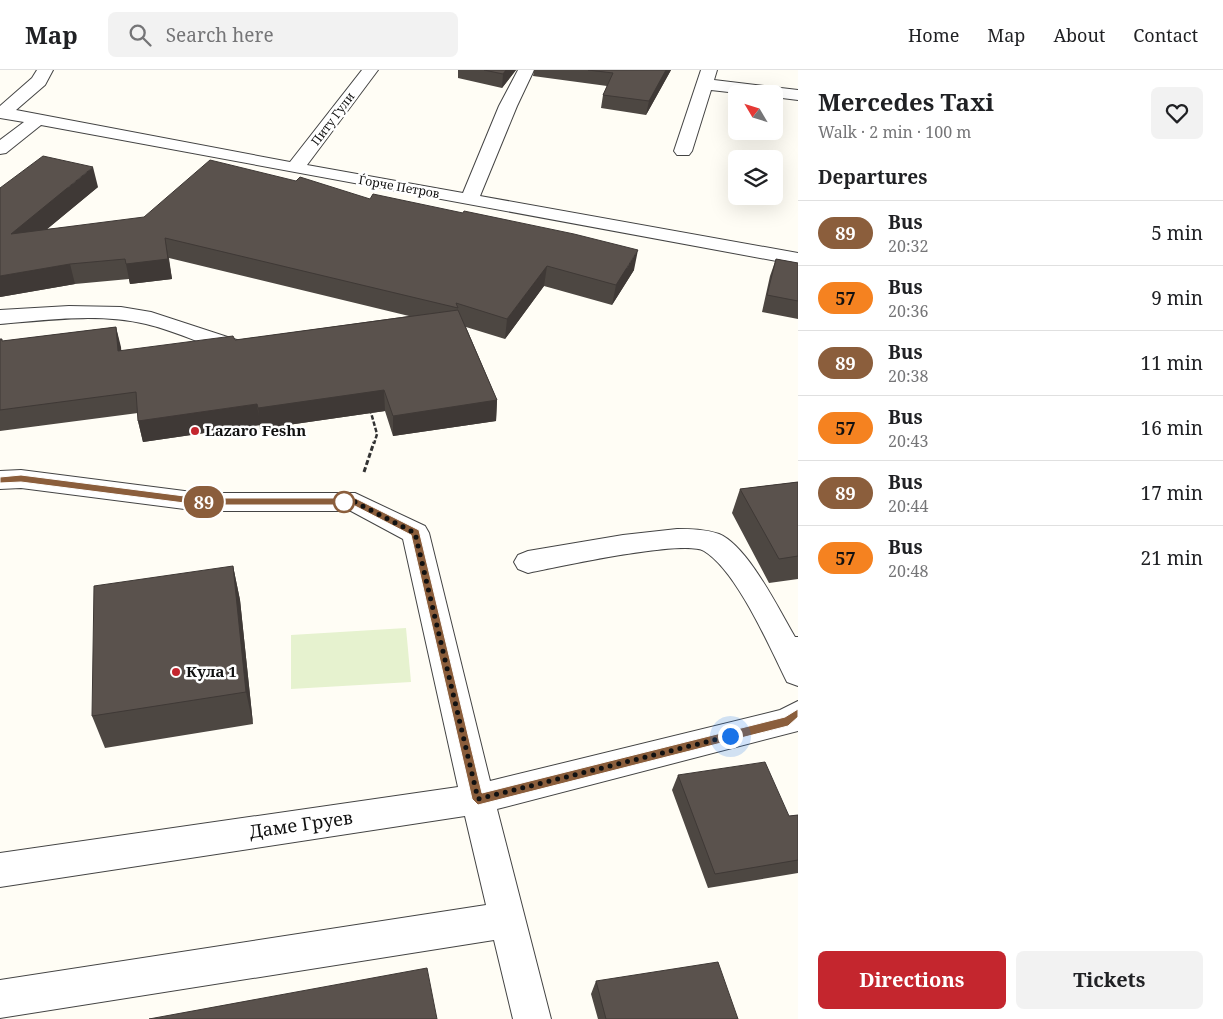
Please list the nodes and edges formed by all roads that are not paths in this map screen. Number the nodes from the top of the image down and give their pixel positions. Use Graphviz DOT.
graph roads {
  1 [pos="46,70"];
  2 [pos="370,70"];
  3 [pos="526,70"];
  4 [pos="707,77"];
  5 [pos="798,95"];
  6 [pos="1,112"];
  7 [pos="37,120"];
  8 [pos="0,149"];
  9 [pos="683,152"];
  10 [pos="295,168"];
  11 [pos="470,200"];
  12 [pos="798,259"];
  13 [pos="0,317"];
  14 [pos="262,348"];
  15 [pos="0,480"];
  16 [pos="528,562"];
  17 [pos="794,657"];
  18 [pos="798,714"];
  19 [pos="478,799"];
  20 [pos="0,870"];
  21 [pos="508,920"];
  22 [pos="0,999"];
  23 [pos="532,1019"];
  1 -- 6 [label="street"];
  2 -- 10 [label="street, Питу Гули"];
  3 -- 11 [label="street"];
  4 -- 5 [label="street"];
  4 -- 9 [label="street"];
  6 -- 7 [label="street, Ѓорче Петров"];
  7 -- 8 [label="street"];
  7 -- 10 [label="street, Ѓорче Петров"];
  10 -- 11 [label="street, Ѓорче Петров"];
  11 -- 12 [label="street, Ѓорче Петров"];
  13 -- 14 [label="street"];
  15 -- 19 [label="street"];
  16 -- 17 [label="street"];
  18 -- 19 [label="street, Даме Груев"];
  19 -- 20 [label="street, Даме Груев"];
  19 -- 21 [label="street"];
  21 -- 22 [label="street"];
  21 -- 23 [label="street"];
}
